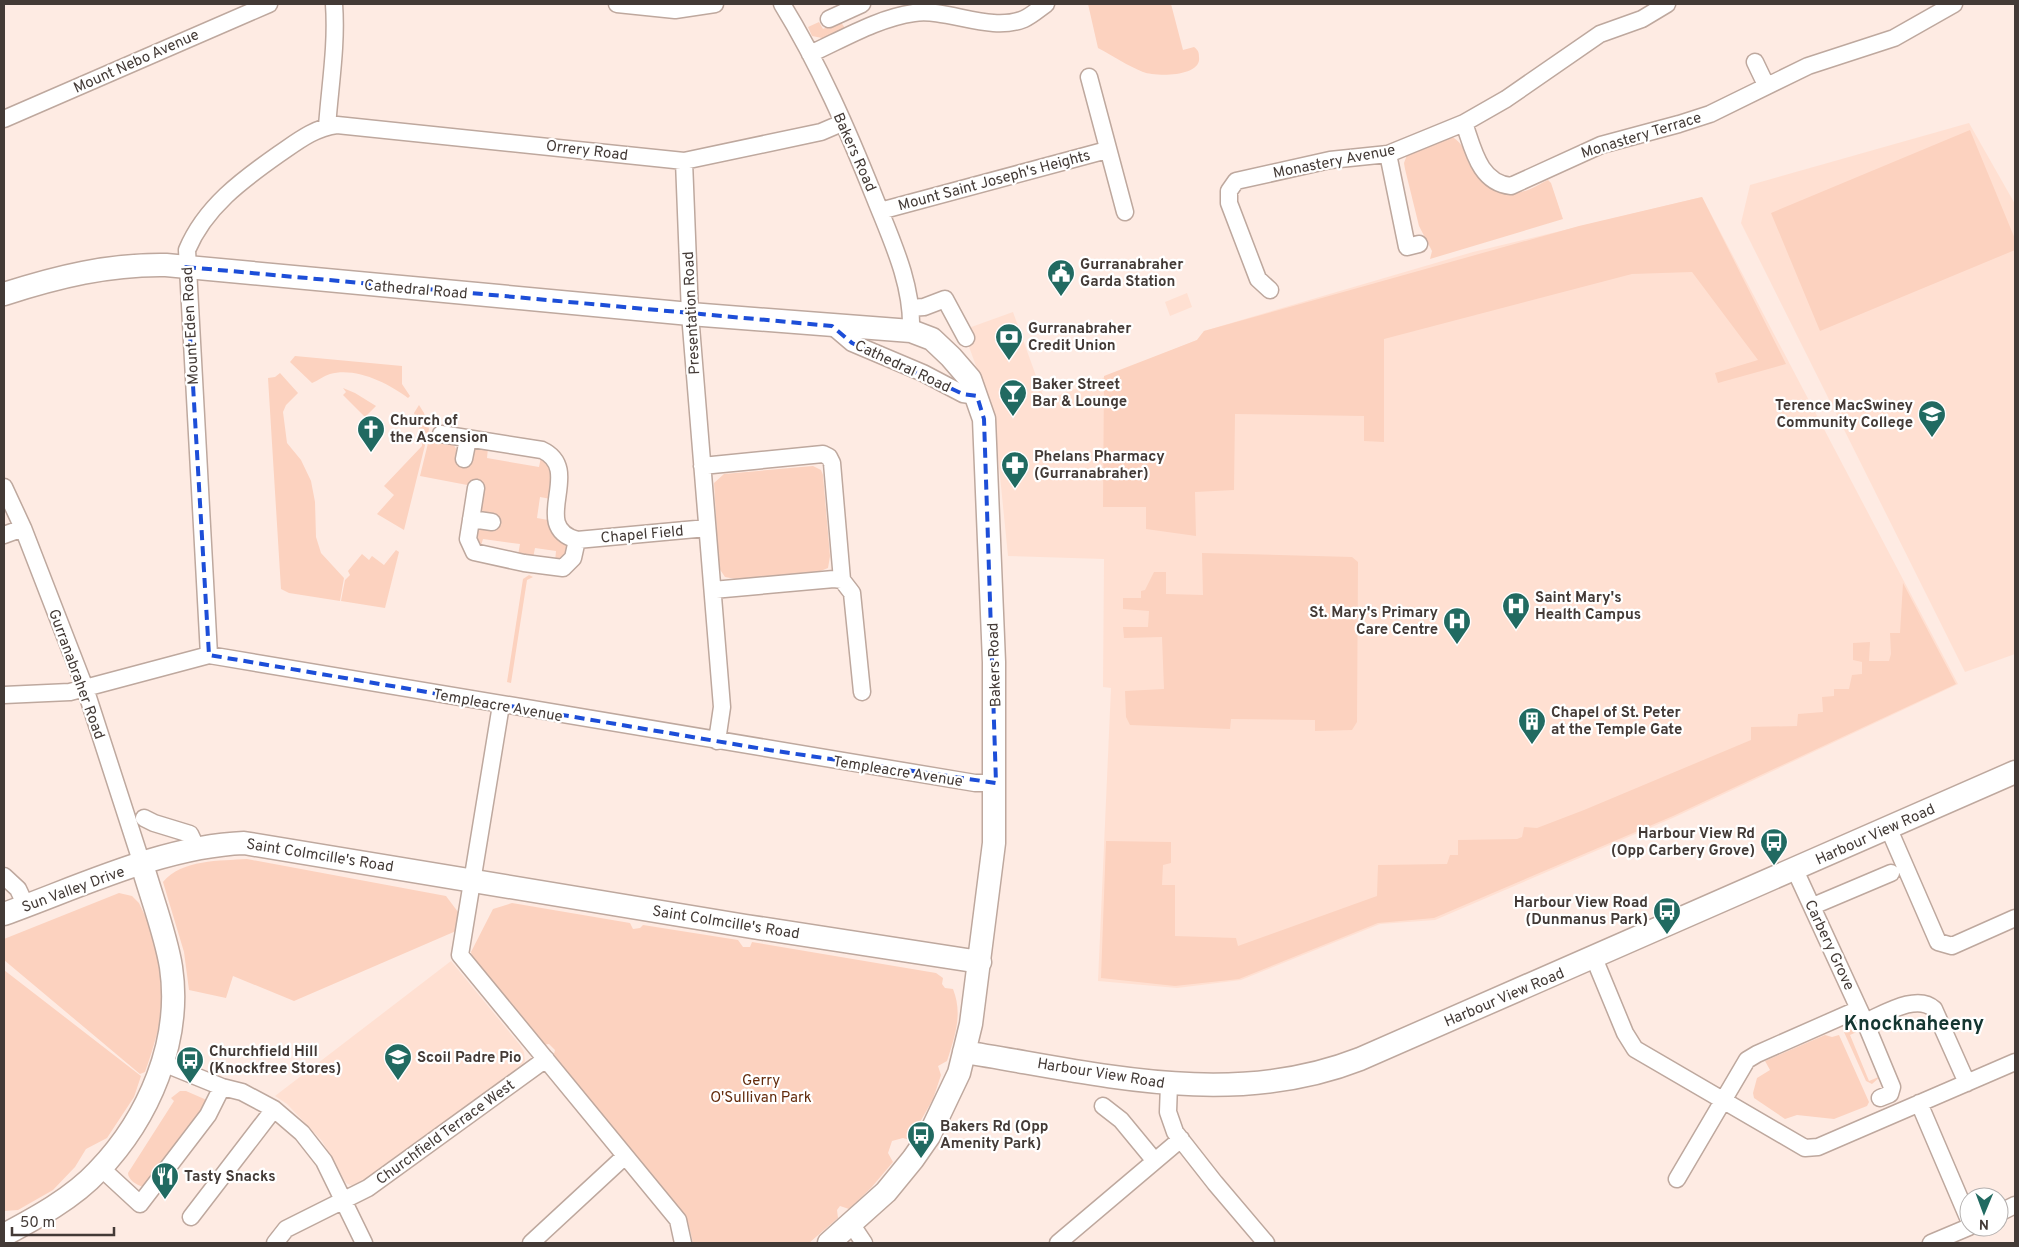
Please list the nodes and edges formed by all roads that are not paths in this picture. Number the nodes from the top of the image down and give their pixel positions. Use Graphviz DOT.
graph roads {
  1 [pos="269,4"];
  2 [pos="334,4"];
  3 [pos="617,4"];
  4 [pos="715,4"];
  5 [pos="782,4"];
  6 [pos="862,4"];
  7 [pos="1046,4"];
  8 [pos="1667,4"];
  9 [pos="1954,4"];
  10 [pos="847,12"];
  11 [pos="829,19"];
  12 [pos="856,33"];
  13 [pos="810,54"];
  14 [pos="1755,62"];
  15 [pos="1089,77"];
  16 [pos="1766,85"];
  17 [pos="4,119"];
  18 [pos="842,123"];
  19 [pos="1464,123"];
  20 [pos="327,127"];
  21 [pos="1107,150"];
  22 [pos="1388,154"];
  23 [pos="684,161"];
  24 [pos="880,211"];
  25 [pos="1126,212"];
  26 [pos="1419,244"];
  27 [pos="186,267"];
  28 [pos="1270,290"];
  29 [pos="4,294"];
  30 [pos="910,308"];
  31 [pos="690,314"];
  32 [pos="832,326"];
  33 [pos="911,331"];
  34 [pos="966,338"];
  35 [pos="977,396"];
  36 [pos="441,434"];
  37 [pos="468,439"];
  38 [pos="464,459"];
  39 [pos="702,466"];
  40 [pos="4,487"];
  41 [pos="476,488"];
  42 [pos="471,519"];
  43 [pos="492,522"];
  44 [pos="23,528"];
  45 [pos="707,528"];
  46 [pos="4,535"];
  47 [pos="577,540"];
  48 [pos="842,580"];
  49 [pos="713,590"];
  50 [pos="209,655"];
  51 [pos="85,688"];
  52 [pos="862,692"];
  53 [pos="4,695"];
  54 [pos="500,705"];
  55 [pos="717,741"];
  56 [pos="2015,772"];
  57 [pos="996,783"];
  58 [pos="144,818"];
  59 [pos="1888,827"];
  60 [pos="197,849"];
  61 [pos="142,864"];
  62 [pos="1795,870"];
  63 [pos="1891,873"];
  64 [pos="4,876"];
  65 [pos="474,880"];
  66 [pos="26,906"];
  67 [pos="1813,906"];
  68 [pos="4,914"];
  69 [pos="2015,918"];
  70 [pos="1594,958"];
  71 [pos="980,962"];
  72 [pos="1862,1016"];
  73 [pos="964,1052"];
  74 [pos="546,1059"];
  75 [pos="2015,1062"];
  76 [pos="163,1063"];
  77 [pos="1967,1083"];
  78 [pos="1169,1084"];
  79 [pos="222,1087"];
  80 [pos="1880,1098"];
  81 [pos="1724,1101"];
  82 [pos="1919,1103"];
  83 [pos="1103,1106"];
  84 [pos="274,1109"];
  85 [pos="1181,1139"];
  86 [pos="624,1157"];
  87 [pos="1154,1160"];
  88 [pos="101,1168"];
  89 [pos="1677,1180"];
  90 [pos="1959,1197"];
  91 [pos="344,1201"];
  92 [pos="192,1217"];
  93 [pos="852,1225"];
  94 [pos="1959,1231"];
  95 [pos="4,1235"];
  96 [pos="275,1243"];
  97 [pos="364,1243"];
  98 [pos="531,1243"];
  99 [pos="683,1243"];
  100 [pos="829,1243"];
  101 [pos="864,1243"];
  102 [pos="1058,1243"];
  103 [pos="1266,1243"];
  104 [pos="1931,1243"];
  1 -- 17 [label="street, Mount Nebo Avenue"];
  2 -- 20 [label="street"];
  3 -- 4 [label="street"];
  5 -- 13 [label="street, Bakers Road"];
  6 -- 10 [label="street"];
  7 -- 12 [label="street"];
  8 -- 19 [label="street, Monastery Avenue"];
  9 -- 16 [label="street, Monastery Terrace"];
  10 -- 11 [label="street"];
  10 -- 12 [label="street"];
  12 -- 13 [label="street"];
  13 -- 18 [label="street, Bakers Road"];
  14 -- 16 [label="street"];
  15 -- 21 [label="street"];
  16 -- 19 [label="street, Monastery Terrace"];
  18 -- 23 [label="street, Orrery Road"];
  18 -- 24 [label="street, Bakers Road"];
  19 -- 22 [label="street, Monastery Avenue"];
  20 -- 23 [label="street, Orrery Road"];
  20 -- 27 [label="street, Mount Eden Road"];
  21 -- 24 [label="street, Mount Saint Joseph's Heights"];
  21 -- 25 [label="street"];
  22 -- 26 [label="street"];
  22 -- 28 [label="street, Monastery Avenue"];
  23 -- 31 [label="street, Presentation Road"];
  24 -- 30 [label="street, Bakers Road"];
  27 -- 29 [label="street, Cathedral Road"];
  27 -- 31 [label="street, Cathedral Road"];
  27 -- 50 [label="street, Mount Eden Road"];
  30 -- 33 [label="street, Bakers Road"];
  30 -- 34 [label="street"];
  31 -- 32 [label="street, Cathedral Road"];
  31 -- 39 [label="street, Presentation Road"];
  32 -- 33 [label="street, Cathedral Road"];
  32 -- 35 [label="street, Cathedral Road"];
  33 -- 35 [label="street, Bakers Road"];
  35 -- 57 [label="street, Bakers Road"];
  36 -- 37 [label="street"];
  37 -- 38 [label="street"];
  37 -- 47 [label="street"];
  39 -- 45 [label="street, Presentation Road"];
  39 -- 48 [label="street"];
  40 -- 44 [label="street, Gurranabraher Road"];
  41 -- 42 [label="street"];
  42 -- 43 [label="street"];
  42 -- 47 [label="street"];
  44 -- 46 [label="street"];
  44 -- 51 [label="street, Gurranabraher Road"];
  45 -- 47 [label="street, Chapel Field"];
  45 -- 49 [label="street, Presentation Road"];
  48 -- 49 [label="street"];
  48 -- 52 [label="street"];
  49 -- 55 [label="street, Presentation Road"];
  50 -- 51 [label="street, Templeacre Avenue"];
  50 -- 54 [label="street, Templeacre Avenue"];
  51 -- 53 [label="street, Templeacre Avenue"];
  51 -- 61 [label="street, Gurranabraher Road"];
  54 -- 55 [label="street, Templeacre Avenue"];
  54 -- 65 [label="street"];
  55 -- 57 [label="street, Templeacre Avenue"];
  56 -- 59 [label="street, Harbour View Road"];
  57 -- 71 [label="street, Bakers Road"];
  58 -- 60 [label="street"];
  59 -- 62 [label="street, Harbour View Road"];
  59 -- 69 [label="street"];
  60 -- 61 [label="street, Saint Colmcille's Road"];
  60 -- 65 [label="street, Saint Colmcille's Road"];
  61 -- 66 [label="street, Sun Valley Drive"];
  61 -- 76 [label="street"];
  62 -- 67 [label="street, Carbery Grove"];
  62 -- 70 [label="street, Harbour View Road"];
  63 -- 67 [label="street"];
  64 -- 66 [label="street"];
  65 -- 71 [label="street, Saint Colmcille's Road"];
  65 -- 74 [label="street"];
  66 -- 68 [label="street, Sun Valley Drive"];
  67 -- 72 [label="street, Carbery Grove"];
  70 -- 78 [label="street, Harbour View Road"];
  70 -- 81 [label="street"];
  71 -- 73 [label="street, Bakers Road"];
  72 -- 77 [label="street"];
  72 -- 80 [label="street, Carbery Grove"];
  72 -- 81 [label="street"];
  73 -- 78 [label="street, Harbour View Road"];
  73 -- 93 [label="street, Bakers Road"];
  74 -- 86 [label="street"];
  74 -- 91 [label="street, Churchfield Terrace West"];
  75 -- 77 [label="street"];
  76 -- 79 [label="street"];
  76 -- 88 [label="street"];
  77 -- 82 [label="street"];
  78 -- 85 [label="street"];
  79 -- 84 [label="street"];
  79 -- 88 [label="street"];
  81 -- 82 [label="street"];
  81 -- 89 [label="street"];
  82 -- 90 [label="street"];
  83 -- 87 [label="street"];
  84 -- 91 [label="street"];
  84 -- 92 [label="street"];
  85 -- 87 [label="street"];
  85 -- 103 [label="street"];
  86 -- 98 [label="street"];
  86 -- 99 [label="street"];
  87 -- 102 [label="street"];
  88 -- 95 [label="street"];
  91 -- 96 [label="street, Churchfield Terrace West"];
  91 -- 97 [label="street"];
  93 -- 100 [label="street, Bakers Road"];
  93 -- 101 [label="street"];
  94 -- 104 [label="street"];
}
